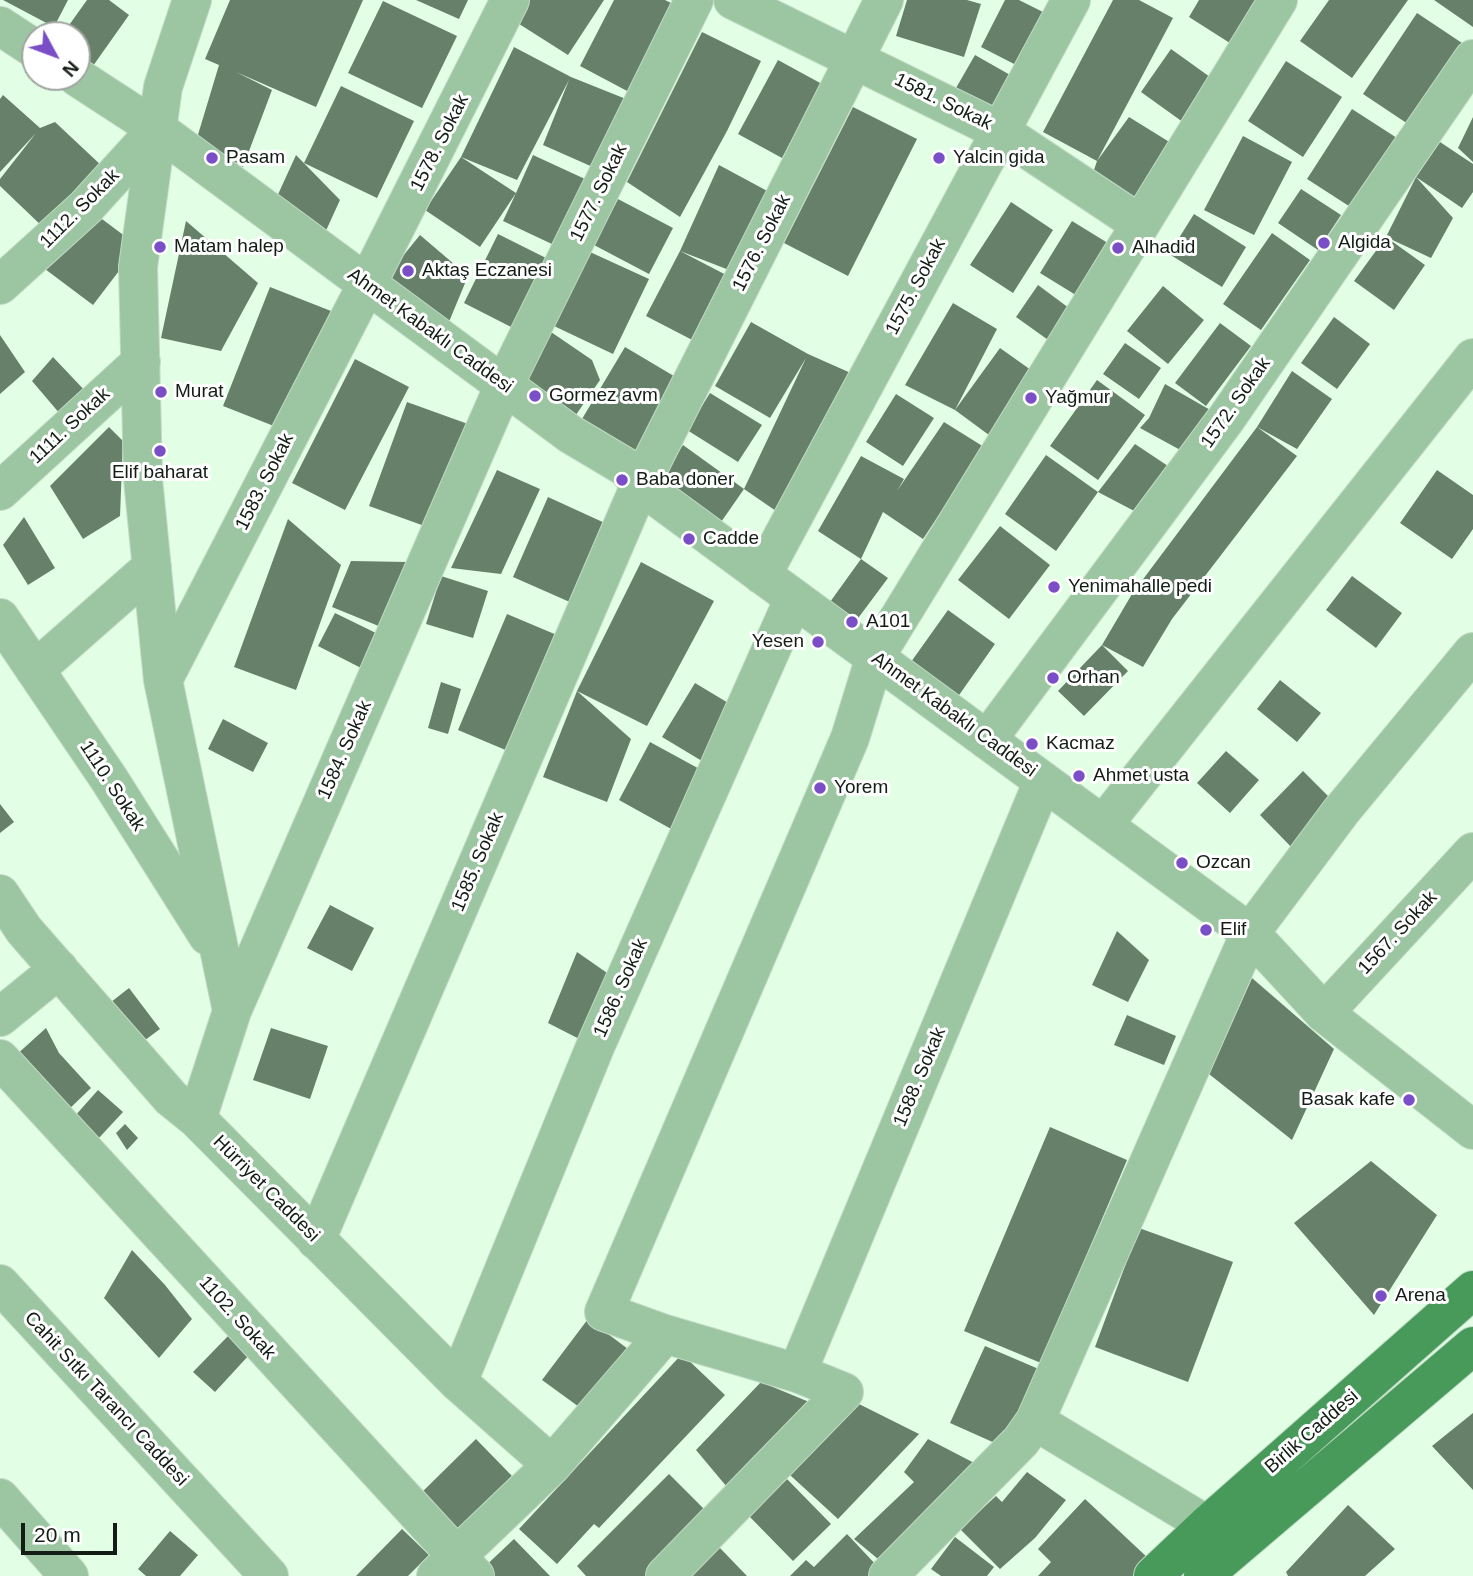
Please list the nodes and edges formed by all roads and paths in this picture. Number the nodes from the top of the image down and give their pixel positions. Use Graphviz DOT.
graph roads {
  1 [pos="192,0"];
  2 [pos="510,0"];
  3 [pos="694,0"];
  4 [pos="733,0"];
  5 [pos="884,0"];
  6 [pos="1071,0"];
  7 [pos="1278,0"];
  8 [pos="855,59"];
  9 [pos="1473,59"];
  10 [pos="91,86"];
  11 [pos="157,129"];
  12 [pos="1000,131"];
  13 [pos="1140,224"];
  14 [pos="0,285"];
  15 [pos="367,285"];
  16 [pos="1473,358"];
  17 [pos="141,362"];
  18 [pos="504,385"];
  19 [pos="640,485"];
  20 [pos="0,491"];
  21 [pos="152,567"];
  22 [pos="762,575"];
  23 [pos="794,598"];
  24 [pos="0,618"];
  25 [pos="1473,652"];
  26 [pos="875,657"];
  27 [pos="35,670"];
  28 [pos="163,680"];
  29 [pos="987,740"];
  30 [pos="1042,781"];
  31 [pos="1103,825"];
  32 [pos="1473,852"];
  33 [pos="0,894"];
  34 [pos="1250,933"];
  35 [pos="220,956"];
  36 [pos="59,969"];
  37 [pos="232,1011"];
  38 [pos="1324,1013"];
  39 [pos="0,1017"];
  40 [pos="0,1059"];
  41 [pos="1467,1112"];
  42 [pos="197,1119"];
  43 [pos="316,1240"];
  44 [pos="0,1284"];
  45 [pos="1466,1309"];
  46 [pos="665,1334"];
  47 [pos="1473,1346"];
  48 [pos="797,1373"];
  49 [pos="458,1382"];
  50 [pos="1035,1421"];
  51 [pos="552,1465"];
  52 [pos="0,1498"];
  53 [pos="1207,1525"];
  54 [pos="456,1570"];
  55 [pos="69,1576"];
  56 [pos="268,1576"];
  57 [pos="665,1576"];
  58 [pos="888,1576"];
  59 [pos="1153,1576"];
  60 [pos="1203,1576"];
  1 -- 11 [label="street"];
  2 -- 15 [label="street, 1578. Sokak"];
  3 -- 18 [label="street, 1577. Sokak"];
  4 -- 8 [label="street, 1581. Sokak"];
  5 -- 8 [label="street, 1576. Sokak"];
  6 -- 12 [label="street, 1575. Sokak"];
  7 -- 13 [label="street"];
  8 -- 12 [label="street, 1581. Sokak"];
  8 -- 19 [label="street, 1576. Sokak"];
  9 -- 29 [label="street, 1572. Sokak"];
  10 -- 11 [label="street, Ahmet Kabaklı Caddesi"];
  11 -- 14 [label="street, 1112. Sokak"];
  11 -- 15 [label="street, Ahmet Kabaklı Caddesi"];
  11 -- 17 [label="street"];
  12 -- 13 [label="street, 1581. Sokak"];
  12 -- 22 [label="street, 1575. Sokak"];
  13 -- 26 [label="street"];
  15 -- 18 [label="street, Ahmet Kabaklı Caddesi"];
  15 -- 28 [label="street, 1583. Sokak"];
  16 -- 31 [label="street"];
  17 -- 20 [label="street, 1111. Sokak"];
  17 -- 21 [label="street"];
  18 -- 19 [label="street, Ahmet Kabaklı Caddesi"];
  18 -- 37 [label="street, 1584. Sokak"];
  19 -- 22 [label="street, Ahmet Kabaklı Caddesi"];
  19 -- 43 [label="street, 1585. Sokak"];
  21 -- 27 [label="street"];
  21 -- 28 [label="street"];
  22 -- 23 [label="street, Ahmet Kabaklı Caddesi"];
  23 -- 26 [label="street, Ahmet Kabaklı Caddesi"];
  23 -- 49 [label="street, 1586. Sokak"];
  24 -- 27 [label="street, 1110. Sokak"];
  25 -- 34 [label="street"];
  26 -- 29 [label="street, Ahmet Kabaklı Caddesi"];
  26 -- 46 [label="street"];
  27 -- 35 [label="street, 1110. Sokak"];
  28 -- 35 [label="street"];
  29 -- 30 [label="street, Ahmet Kabaklı Caddesi"];
  30 -- 31 [label="street, Ahmet Kabaklı Caddesi"];
  30 -- 48 [label="street, 1588. Sokak"];
  31 -- 34 [label="street, Ahmet Kabaklı Caddesi"];
  32 -- 38 [label="street, 1567. Sokak"];
  33 -- 36 [label="street, Hürriyet Caddesi"];
  34 -- 38 [label="street, Ahmet Kabaklı Caddesi"];
  34 -- 50 [label="street"];
  35 -- 37 [label="street"];
  36 -- 39 [label="street"];
  36 -- 42 [label="street, Hürriyet Caddesi"];
  37 -- 42 [label="street, 1584. Sokak"];
  38 -- 41 [label="street, Ahmet Kabaklı Caddesi"];
  40 -- 54 [label="street, 1102. Sokak"];
  42 -- 43 [label="street, Hürriyet Caddesi"];
  43 -- 49 [label="street, Hürriyet Caddesi"];
  44 -- 56 [label="street, Cahit Sıtkı Tarancı Caddesi"];
  45 -- 53 [label="main road, Birlik Caddesi"];
  46 -- 48 [label="street"];
  46 -- 51 [label="street"];
  47 -- 60 [label="main road"];
  48 -- 57 [label="street"];
  49 -- 51 [label="street, Hürriyet Caddesi"];
  50 -- 53 [label="street"];
  50 -- 58 [label="street"];
  51 -- 54 [label="street"];
  52 -- 55 [label="street"];
  53 -- 59 [label="main road, Birlik Caddesi"];
}
